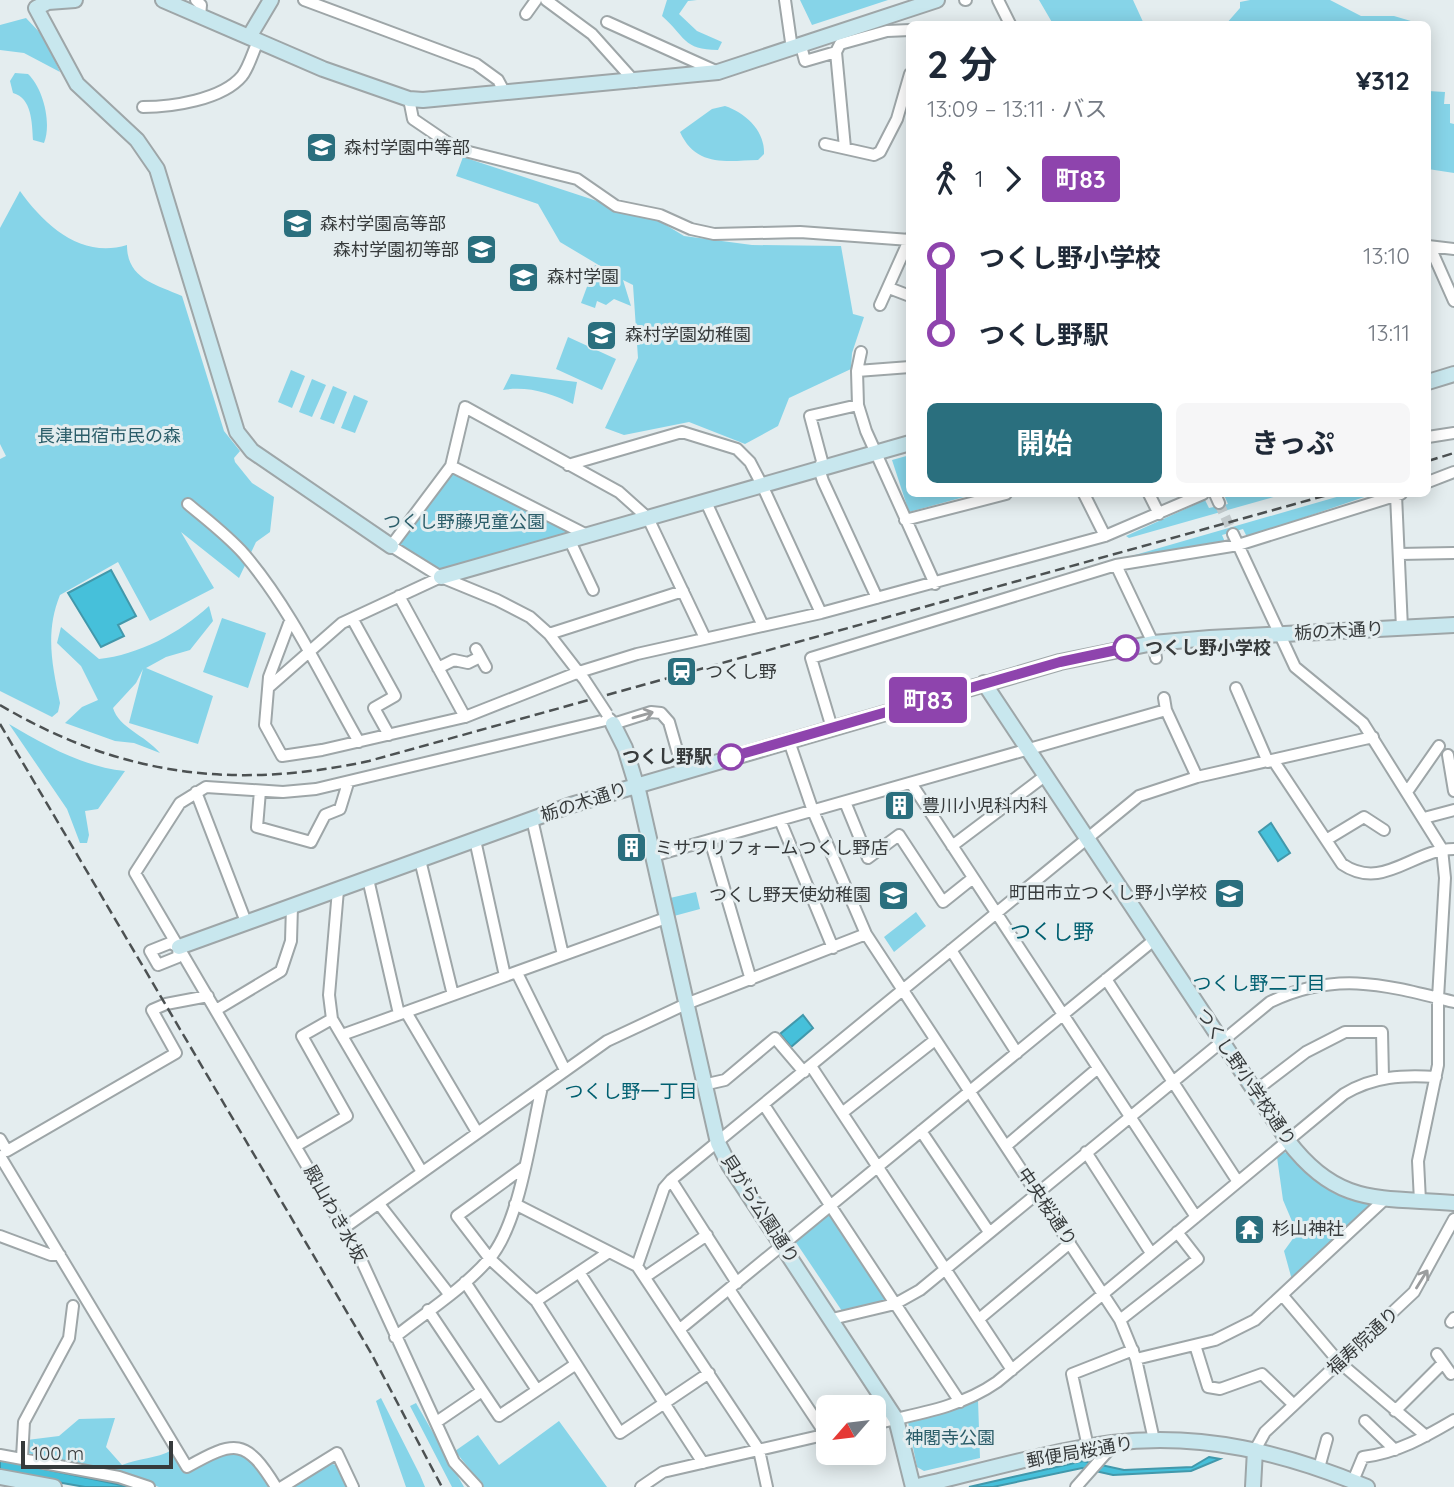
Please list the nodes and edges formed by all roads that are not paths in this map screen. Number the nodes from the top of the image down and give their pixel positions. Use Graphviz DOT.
graph roads {
  1 [pos="75,0"];
  2 [pos="163,0"];
  3 [pos="196,0"];
  4 [pos="271,0"];
  5 [pos="304,0"];
  6 [pos="536,0"];
  7 [pos="546,0"];
  8 [pos="785,0"];
  9 [pos="937,0"];
  10 [pos="999,0"];
  11 [pos="32,4"];
  12 [pos="526,14"];
  13 [pos="200,16"];
  14 [pos="1009,21"];
  15 [pos="607,22"];
  16 [pos="906,30"];
  17 [pos="253,39"];
  18 [pos="796,47"];
  19 [pos="836,52"];
  20 [pos="718,72"];
  21 [pos="635,82"];
  22 [pos="906,88"];
  23 [pos="505,93"];
  24 [pos="410,99"];
  25 [pos="143,107"];
  26 [pos="825,144"];
  27 [pos="845,148"];
  28 [pos="906,239"];
  29 [pos="1431,246"];
  30 [pos="906,248"];
  31 [pos="1454,249"];
  32 [pos="1431,250"];
  33 [pos="889,288"];
  34 [pos="906,294"];
  35 [pos="1454,301"];
  36 [pos="880,305"];
  37 [pos="861,352"];
  38 [pos="906,367"];
  39 [pos="857,371"];
  40 [pos="1454,374"];
  41 [pos="1431,381"];
  42 [pos="858,405"];
  43 [pos="1454,433"];
  44 [pos="1431,437"];
  45 [pos="906,444"];
  46 [pos="875,453"];
  47 [pos="568,465"];
  48 [pos="451,466"];
  49 [pos="819,469"];
  50 [pos="1454,472"];
  51 [pos="1431,481"];
  52 [pos="762,485"];
  53 [pos="994,497"];
  54 [pos="1086,497"];
  55 [pos="1150,497"];
  56 [pos="1196,497"];
  57 [pos="1390,497"];
  58 [pos="1399,497"];
  59 [pos="706,502"];
  60 [pos="188,504"];
  61 [pos="1159,514"];
  62 [pos="648,518"];
  63 [pos="905,520"];
  64 [pos="1233,534"];
  65 [pos="587,535"];
  66 [pos="1105,536"];
  67 [pos="570,541"];
  68 [pos="1238,545"];
  69 [pos="391,546"];
  70 [pos="1454,553"];
  71 [pos="1399,554"];
  72 [pos="1116,565"];
  73 [pos="441,578"];
  74 [pos="935,584"];
  75 [pos="593,590"];
  76 [pos="683,591"];
  77 [pos="399,596"];
  78 [pos="877,598"];
  79 [pos="821,613"];
  80 [pos="354,620"];
  81 [pos="290,621"];
  82 [pos="1454,625"];
  83 [pos="763,626"];
  84 [pos="1402,628"];
  85 [pos="549,634"];
  86 [pos="1279,634"];
  87 [pos="705,638"];
  88 [pos="1153,643"];
  89 [pos="308,651"];
  90 [pos="481,657"];
  91 [pos="1156,658"];
  92 [pos="438,668"];
  93 [pos="581,676"];
  94 [pos="984,683"];
  95 [pos="269,687"];
  96 [pos="1236,688"];
  97 [pos="1164,698"];
  98 [pos="1166,710"];
  99 [pos="466,717"];
  100 [pos="610,719"];
  101 [pos="832,728"];
  102 [pos="389,735"];
  103 [pos="1373,737"];
  104 [pos="359,742"];
  105 [pos="1439,746"];
  106 [pos="791,747"];
  107 [pos="1028,749"];
  108 [pos="1448,755"];
  109 [pos="1271,761"];
  110 [pos="683,771"];
  111 [pos="1452,772"];
  112 [pos="1045,775"];
  113 [pos="1198,777"];
  114 [pos="348,783"];
  115 [pos="911,783"];
  116 [pos="636,785"];
  117 [pos="260,791"];
  118 [pos="1454,791"];
  119 [pos="197,792"];
  120 [pos="1407,792"];
  121 [pos="845,802"];
  122 [pos="816,810"];
  123 [pos="1454,810"];
  124 [pos="1424,818"];
  125 [pos="532,820"];
  126 [pos="780,820"];
  127 [pos="1384,830"];
  128 [pos="1087,838"];
  129 [pos="475,840"];
  130 [pos="710,840"];
  131 [pos="1326,840"];
  132 [pos="952,846"];
  133 [pos="1441,849"];
  134 [pos="1454,849"];
  135 [pos="653,856"];
  136 [pos="420,860"];
  137 [pos="973,878"];
  138 [pos="368,879"];
  139 [pos="338,890"];
  140 [pos="292,906"];
  141 [pos="996,913"];
  142 [pos="666,918"];
  143 [pos="246,922"];
  144 [pos="866,934"];
  145 [pos="1154,940"];
  146 [pos="179,947"];
  147 [pos="832,948"];
  148 [pos="951,950"];
  149 [pos="563,955"];
  150 [pos="517,973"];
  151 [pos="505,976"];
  152 [pos="1106,979"];
  153 [pos="751,980"];
  154 [pos="902,991"];
  155 [pos="453,995"];
  156 [pos="208,996"];
  157 [pos="1438,998"];
  158 [pos="1454,1002"];
  159 [pos="686,1004"];
  160 [pos="216,1010"];
  161 [pos="402,1013"];
  162 [pos="1063,1015"];
  163 [pos="332,1019"];
  164 [pos="342,1035"];
  165 [pos="935,1040"];
  166 [pos="1221,1040"];
  167 [pos="1017,1053"];
  168 [pos="807,1069"];
  169 [pos="1098,1069"];
  170 [pos="565,1070"];
  171 [pos="1383,1077"];
  172 [pos="1436,1077"];
  173 [pos="1172,1080"];
  174 [pos="703,1085"];
  175 [pos="542,1087"];
  176 [pos="969,1091"];
  177 [pos="1255,1091"];
  178 [pos="764,1105"];
  179 [pos="842,1113"];
  180 [pos="1130,1116"];
  181 [pos="921,1131"];
  182 [pos="477,1132"];
  183 [pos="0,1139"];
  184 [pos="1288,1141"];
  185 [pos="718,1143"];
  186 [pos="296,1146"];
  187 [pos="1006,1146"];
  188 [pos="1086,1152"];
  189 [pos="0,1156"];
  190 [pos="878,1167"];
  191 [pos="523,1168"];
  192 [pos="422,1172"];
  193 [pos="671,1180"];
  194 [pos="1238,1182"];
  195 [pos="1037,1193"];
  196 [pos="1384,1200"];
  197 [pos="1420,1201"];
  198 [pos="1454,1203"];
  199 [pos="379,1204"];
  200 [pos="515,1204"];
  201 [pos="831,1205"];
  202 [pos="1196,1217"];
  203 [pos="1454,1219"];
  204 [pos="344,1228"];
  205 [pos="989,1232"];
  206 [pos="1177,1233"];
  207 [pos="0,1236"];
  208 [pos="707,1236"];
  209 [pos="1070,1243"];
  210 [pos="782,1245"];
  211 [pos="609,1252"];
  212 [pos="1152,1253"];
  213 [pos="60,1255"];
  214 [pos="489,1259"];
  215 [pos="637,1266"];
  216 [pos="945,1269"];
  217 [pos="579,1272"];
  218 [pos="645,1277"];
  219 [pos="466,1282"];
  220 [pos="733,1286"];
  221 [pos="1104,1293"];
  222 [pos="449,1294"];
  223 [pos="1283,1296"];
  224 [pos="536,1301"];
  225 [pos="895,1304"];
  226 [pos="73,1306"];
  227 [pos="428,1310"];
  228 [pos="832,1319"];
  229 [pos="978,1319"];
  230 [pos="1120,1320"];
  231 [pos="680,1329"];
  232 [pos="394,1337"];
  233 [pos="1195,1345"];
  234 [pos="1135,1354"];
  235 [pos="1339,1362"];
  236 [pos="576,1364"];
  237 [pos="1012,1370"];
  238 [pos="709,1373"];
  239 [pos="1451,1374"];
  240 [pos="537,1390"];
  241 [pos="482,1391"];
  242 [pos="960,1402"];
  243 [pos="665,1404"];
  244 [pos="1294,1405"];
  245 [pos="1395,1411"];
  246 [pos="816,1417"];
  247 [pos="895,1419"];
  248 [pos="1454,1420"];
  249 [pos="438,1421"];
  250 [pos="886,1421"];
  251 [pos="1365,1421"];
  252 [pos="1426,1436"];
  253 [pos="816,1437"];
  254 [pos="1154,1440"];
  255 [pos="1327,1440"];
  256 [pos="1115,1443"];
  257 [pos="1088,1447"];
  258 [pos="759,1450"];
  259 [pos="1255,1450"];
  260 [pos="1395,1450"];
  261 [pos="0,1455"];
  262 [pos="22,1458"];
  263 [pos="703,1463"];
  264 [pos="1319,1468"];
  265 [pos="0,1477"];
  266 [pos="1353,1481"];
  267 [pos="54,1487"];
  268 [pos="149,1487"];
  269 [pos="276,1487"];
  270 [pos="282,1487"];
  271 [pos="353,1487"];
  272 [pos="477,1487"];
  273 [pos="641,1487"];
  274 [pos="767,1487"];
  275 [pos="913,1487"];
  276 [pos="1076,1487"];
  277 [pos="1253,1487"];
  278 [pos="1367,1487"];
  1 -- 11 [label="street"];
  2 -- 13 [label="street"];
  3 -- 13 [label="street"];
  4 -- 17 [label="street"];
  5 -- 23 [label="street"];
  6 -- 12 [label="street"];
  7 -- 21 [label="street"];
  8 -- 18 [label="street"];
  9 -- 18 [label="street"];
  10 -- 14 [label="street"];
  11 -- 69 [label="street"];
  13 -- 17 [label="street"];
  15 -- 20 [label="street"];
  16 -- 19 [label="street"];
  17 -- 24 [label="street"];
  17 -- 25 [label="street"];
  18 -- 19 [label="street"];
  18 -- 20 [label="street"];
  19 -- 27 [label="street"];
  20 -- 21 [label="street"];
  21 -- 23 [label="street"];
  22 -- 27 [label="street"];
  23 -- 24 [label="street"];
  24 -- 28 [label="street"];
  26 -- 27 [label="street"];
  29 -- 31 [label="street"];
  30 -- 33 [label="street"];
  32 -- 35 [label="street"];
  33 -- 34 [label="street"];
  33 -- 36 [label="street"];
  37 -- 39 [label="street"];
  38 -- 39 [label="street"];
  39 -- 42 [label="street"];
  40 -- 41 [label="street"];
  42 -- 46 [label="street"];
  42 -- 49 [label="street"];
  43 -- 44 [label="street"];
  45 -- 46 [label="street"];
  46 -- 49 [label="street"];
  46 -- 63 [label="street"];
  47 -- 48 [label="street"];
  47 -- 52 [label="street"];
  47 -- 62 [label="street"];
  48 -- 65 [label="street"];
  48 -- 69 [label="street"];
  49 -- 52 [label="street"];
  49 -- 78 [label="street"];
  50 -- 51 [label="street"];
  52 -- 59 [label="street"];
  52 -- 79 [label="street"];
  53 -- 63 [label="street"];
  54 -- 66 [label="street"];
  55 -- 61 [label="street"];
  56 -- 61 [label="street"];
  57 -- 68 [label="street"];
  58 -- 71 [label="street"];
  59 -- 62 [label="street"];
  59 -- 83 [label="street"];
  60 -- 81 [label="street"];
  61 -- 66 [label="street"];
  62 -- 65 [label="street"];
  62 -- 76 [label="street"];
  63 -- 74 [label="street"];
  64 -- 68 [label="street"];
  65 -- 67 [label="street"];
  66 -- 74 [label="street"];
  67 -- 73 [label="street"];
  67 -- 75 [label="street"];
  68 -- 72 [label="street"];
  68 -- 86 [label="street"];
  69 -- 73 [label="street"];
  70 -- 71 [label="street"];
  71 -- 84 [label="street"];
  72 -- 88 [label="street"];
  72 -- 101 [label="street"];
  73 -- 77 [label="street"];
  73 -- 85 [label="street"];
  74 -- 78 [label="street"];
  76 -- 85 [label="street"];
  76 -- 87 [label="street"];
  77 -- 80 [label="street"];
  77 -- 92 [label="street"];
  78 -- 79 [label="street"];
  79 -- 83 [label="street"];
  80 -- 89 [label="street"];
  80 -- 102 [label="street"];
  81 -- 89 [label="street"];
  81 -- 95 [label="street"];
  82 -- 84 [label="street, 栃の木通り"];
  83 -- 87 [label="street"];
  84 -- 86 [label="street, 栃の木通り"];
  85 -- 93 [label="street"];
  86 -- 88 [label="street, 栃の木通り"];
  86 -- 103 [label="street"];
  87 -- 93 [label="street"];
  88 -- 91 [label="street"];
  88 -- 94 [label="street, 栃の木通り"];
  89 -- 95 [label="street"];
  89 -- 104 [label="street"];
  90 -- 92 [label="street"];
  92 -- 99 [label="street"];
  93 -- 99 [label="street"];
  93 -- 100 [label="street, bridge"];
  94 -- 101 [label="street, 栃の木通り"];
  94 -- 107 [label="street, つくし野小学校通り"];
  95 -- 104 [label="street"];
  96 -- 109 [label="street"];
  97 -- 98 [label="street"];
  98 -- 107 [label="street"];
  98 -- 113 [label="street"];
  99 -- 102 [label="street"];
  100 -- 110 [label="street, one-way"];
  100 -- 114 [label="street"];
  100 -- 116 [label="street, 貝がら公園通り"];
  101 -- 110 [label="street, 栃の木通り"];
  102 -- 104 [label="street"];
  103 -- 109 [label="street"];
  103 -- 120 [label="street"];
  105 -- 120 [label="street"];
  106 -- 122 [label="street, 中央桜通り"];
  107 -- 112 [label="street, つくし野小学校通り"];
  107 -- 115 [label="street"];
  108 -- 111 [label="street"];
  109 -- 113 [label="street"];
  109 -- 131 [label="street"];
  110 -- 116 [label="street, 栃の木通り"];
  111 -- 118 [label="street"];
  112 -- 128 [label="street, つくし野小学校通り"];
  112 -- 132 [label="street"];
  113 -- 128 [label="street"];
  114 -- 117 [label="street"];
  114 -- 117 [label="street"];
  115 -- 121 [label="street"];
  115 -- 132 [label="street"];
  116 -- 125 [label="street, 栃の木通り"];
  116 -- 135 [label="street, 貝がら公園通り"];
  117 -- 119 [label="street"];
  119 -- 143 [label="street"];
  119 -- 146 [label="street, 殿山わき水坂"];
  120 -- 124 [label="street"];
  121 -- 122 [label="street"];
  121 -- 137 [label="street"];
  122 -- 126 [label="street"];
  122 -- 144 [label="street, 中央桜通り"];
  123 -- 124 [label="street"];
  124 -- 133 [label="street"];
  125 -- 129 [label="street, 栃の木通り"];
  125 -- 149 [label="street"];
  126 -- 130 [label="street"];
  126 -- 147 [label="street"];
  127 -- 131 [label="street"];
  128 -- 141 [label="street"];
  128 -- 145 [label="street, つくし野小学校通り"];
  129 -- 136 [label="street, 栃の木通り"];
  129 -- 151 [label="street"];
  130 -- 135 [label="street"];
  130 -- 153 [label="street"];
  131 -- 133 [label="street"];
  132 -- 137 [label="street"];
  133 -- 134 [label="street"];
  133 -- 157 [label="street"];
  135 -- 142 [label="street, 貝がら公園通り"];
  136 -- 138 [label="street, 栃の木通り"];
  136 -- 155 [label="street"];
  137 -- 141 [label="street"];
  138 -- 139 [label="street, 栃の木通り"];
  138 -- 161 [label="street"];
  139 -- 140 [label="street, 栃の木通り"];
  139 -- 163 [label="street"];
  140 -- 143 [label="street, 栃の木通り"];
  140 -- 160 [label="street"];
  141 -- 148 [label="street"];
  141 -- 162 [label="street"];
  142 -- 149 [label="street"];
  142 -- 159 [label="street, 貝がら公園通り"];
  143 -- 146 [label="street, 栃の木通り"];
  144 -- 147 [label="street"];
  144 -- 154 [label="street, 中央桜通り"];
  145 -- 152 [label="street"];
  145 -- 166 [label="street, つくし野小学校通り"];
  146 -- 156 [label="street, 殿山わき水坂"];
  147 -- 153 [label="street"];
  148 -- 154 [label="street"];
  148 -- 167 [label="street"];
  149 -- 150 [label="street"];
  150 -- 151 [label="street"];
  150 -- 170 [label="street"];
  151 -- 155 [label="street"];
  152 -- 162 [label="street"];
  152 -- 173 [label="street"];
  153 -- 159 [label="street"];
  154 -- 165 [label="street, 中央桜通り"];
  154 -- 168 [label="street"];
  155 -- 161 [label="street"];
  156 -- 160 [label="street, 殿山わき水坂"];
  156 -- 183 [label="street"];
  157 -- 158 [label="street"];
  157 -- 166 [label="street"];
  157 -- 172 [label="street"];
  159 -- 170 [label="street"];
  159 -- 174 [label="street, 貝がら公園通り"];
  160 -- 186 [label="street, 殿山わき水坂"];
  161 -- 164 [label="street"];
  161 -- 182 [label="street"];
  162 -- 167 [label="street"];
  162 -- 169 [label="street"];
  163 -- 164 [label="street"];
  163 -- 186 [label="street"];
  164 -- 192 [label="street"];
  165 -- 176 [label="street, 中央桜通り"];
  165 -- 179 [label="street"];
  166 -- 173 [label="street"];
  166 -- 177 [label="street, つくし野小学校通り"];
  167 -- 176 [label="street"];
  168 -- 174 [label="street"];
  168 -- 178 [label="street"];
  168 -- 179 [label="street"];
  169 -- 180 [label="street"];
  169 -- 187 [label="street"];
  170 -- 175 [label="street"];
  171 -- 172 [label="street"];
  171 -- 177 [label="street"];
  171 -- 184 [label="street"];
  172 -- 197 [label="street"];
  173 -- 180 [label="street"];
  173 -- 194 [label="street"];
  174 -- 185 [label="street, 貝がら公園通り"];
  175 -- 182 [label="street"];
  175 -- 191 [label="street"];
  176 -- 181 [label="street"];
  176 -- 187 [label="street, 中央桜通り"];
  177 -- 184 [label="street, つくし野小学校通り"];
  178 -- 185 [label="street"];
  178 -- 201 [label="street"];
  179 -- 190 [label="street"];
  180 -- 188 [label="street"];
  180 -- 202 [label="street"];
  181 -- 190 [label="street"];
  181 -- 205 [label="street"];
  182 -- 192 [label="street"];
  184 -- 194 [label="street"];
  184 -- 196 [label="street, つくし野小学校通り"];
  185 -- 193 [label="street"];
  185 -- 210 [label="street, 貝がら公園通り"];
  186 -- 204 [label="street, 殿山わき水坂"];
  187 -- 195 [label="street, 中央桜通り"];
  188 -- 195 [label="street"];
  188 -- 212 [label="street"];
  189 -- 213 [label="street"];
  190 -- 201 [label="street"];
  190 -- 216 [label="street"];
  191 -- 200 [label="street"];
  191 -- 214 [label="street"];
  192 -- 199 [label="street"];
  193 -- 208 [label="street"];
  193 -- 215 [label="street"];
  194 -- 202 [label="street"];
  195 -- 205 [label="street"];
  195 -- 209 [label="street, 中央桜通り"];
  196 -- 197 [label="street, つくし野小学校通り"];
  196 -- 223 [label="street"];
  197 -- 198 [label="street, つくし野小学校通り"];
  199 -- 204 [label="street"];
  199 -- 222 [label="street"];
  200 -- 211 [label="street"];
  200 -- 214 [label="street"];
  201 -- 210 [label="street"];
  201 -- 225 [label="street"];
  202 -- 206 [label="street"];
  235 -- 203 [label="street, 福寿院通り, one-way"];
  204 -- 232 [label="street, 殿山わき水坂"];
  205 -- 216 [label="street"];
  206 -- 212 [label="street"];
  206 -- 230 [label="street"];
  207 -- 213 [label="street"];
  208 -- 218 [label="street"];
  208 -- 220 [label="street"];
  209 -- 221 [label="street, 中央桜通り"];
  209 -- 229 [label="street"];
  210 -- 220 [label="street"];
  210 -- 228 [label="street, 貝がら公園通り"];
  211 -- 215 [label="street"];
  211 -- 217 [label="street"];
  212 -- 221 [label="street"];
  213 -- 269 [label="street"];
  214 -- 219 [label="street"];
  214 -- 224 [label="street"];
  215 -- 218 [label="street"];
  216 -- 225 [label="street"];
  216 -- 229 [label="street"];
  217 -- 224 [label="street"];
  217 -- 243 [label="street"];
  218 -- 231 [label="street"];
  219 -- 222 [label="street"];
  219 -- 240 [label="street"];
  220 -- 231 [label="street"];
  220 -- 246 [label="street"];
  221 -- 230 [label="street, 中央桜通り"];
  221 -- 237 [label="street"];
  222 -- 227 [label="street"];
  223 -- 233 [label="street"];
  223 -- 235 [label="street"];
  224 -- 236 [label="street"];
  225 -- 228 [label="street"];
  225 -- 242 [label="street"];
  226 -- 262 [label="street"];
  227 -- 232 [label="street"];
  227 -- 241 [label="street"];
  228 -- 247 [label="street, 貝がら公園通り"];
  229 -- 237 [label="street"];
  230 -- 234 [label="street, 中央桜通り"];
  231 -- 238 [label="street"];
  232 -- 249 [label="street, 殿山わき水坂"];
  233 -- 234 [label="street"];
  233 -- 244 [label="street"];
  234 -- 254 [label="street, 中央桜通り"];
  234 -- 257 [label="street"];
  235 -- 244 [label="street, 福寿院通り"];
  235 -- 245 [label="street"];
  236 -- 240 [label="street"];
  236 -- 243 [label="street"];
  237 -- 242 [label="street"];
  238 -- 243 [label="street"];
  238 -- 258 [label="street"];
  239 -- 245 [label="street"];
  240 -- 241 [label="street"];
  241 -- 249 [label="street"];
  242 -- 247 [label="street"];
  243 -- 263 [label="street"];
  244 -- 259 [label="street, 福寿院通り"];
  245 -- 252 [label="street"];
  247 -- 250 [label="street"];
  247 -- 275 [label="street, 貝がら公園通り"];
  248 -- 252 [label="street"];
  249 -- 272 [label="street, 殿山わき水坂"];
  251 -- 260 [label="street"];
  252 -- 260 [label="street"];
  253 -- 258 [label="street"];
  254 -- 256 [label="street, 郵便局桜通り"];
  254 -- 259 [label="street, 郵便局桜通り"];
  255 -- 264 [label="street"];
  256 -- 257 [label="street, 郵便局桜通り"];
  256 -- 276 [label="street"];
  257 -- 275 [label="street, 郵便局桜通り"];
  258 -- 263 [label="street"];
  258 -- 274 [label="street"];
  259 -- 264 [label="street, 郵便局桜通り"];
  259 -- 277 [label="street"];
  260 -- 266 [label="street"];
  261 -- 262 [label="street"];
  262 -- 268 [label="street"];
  263 -- 273 [label="street"];
  264 -- 266 [label="street, 郵便局桜通り"];
  265 -- 267 [label="street"];
  266 -- 278 [label="street, 郵便局桜通り"];
  270 -- 271 [label="street"];
}
